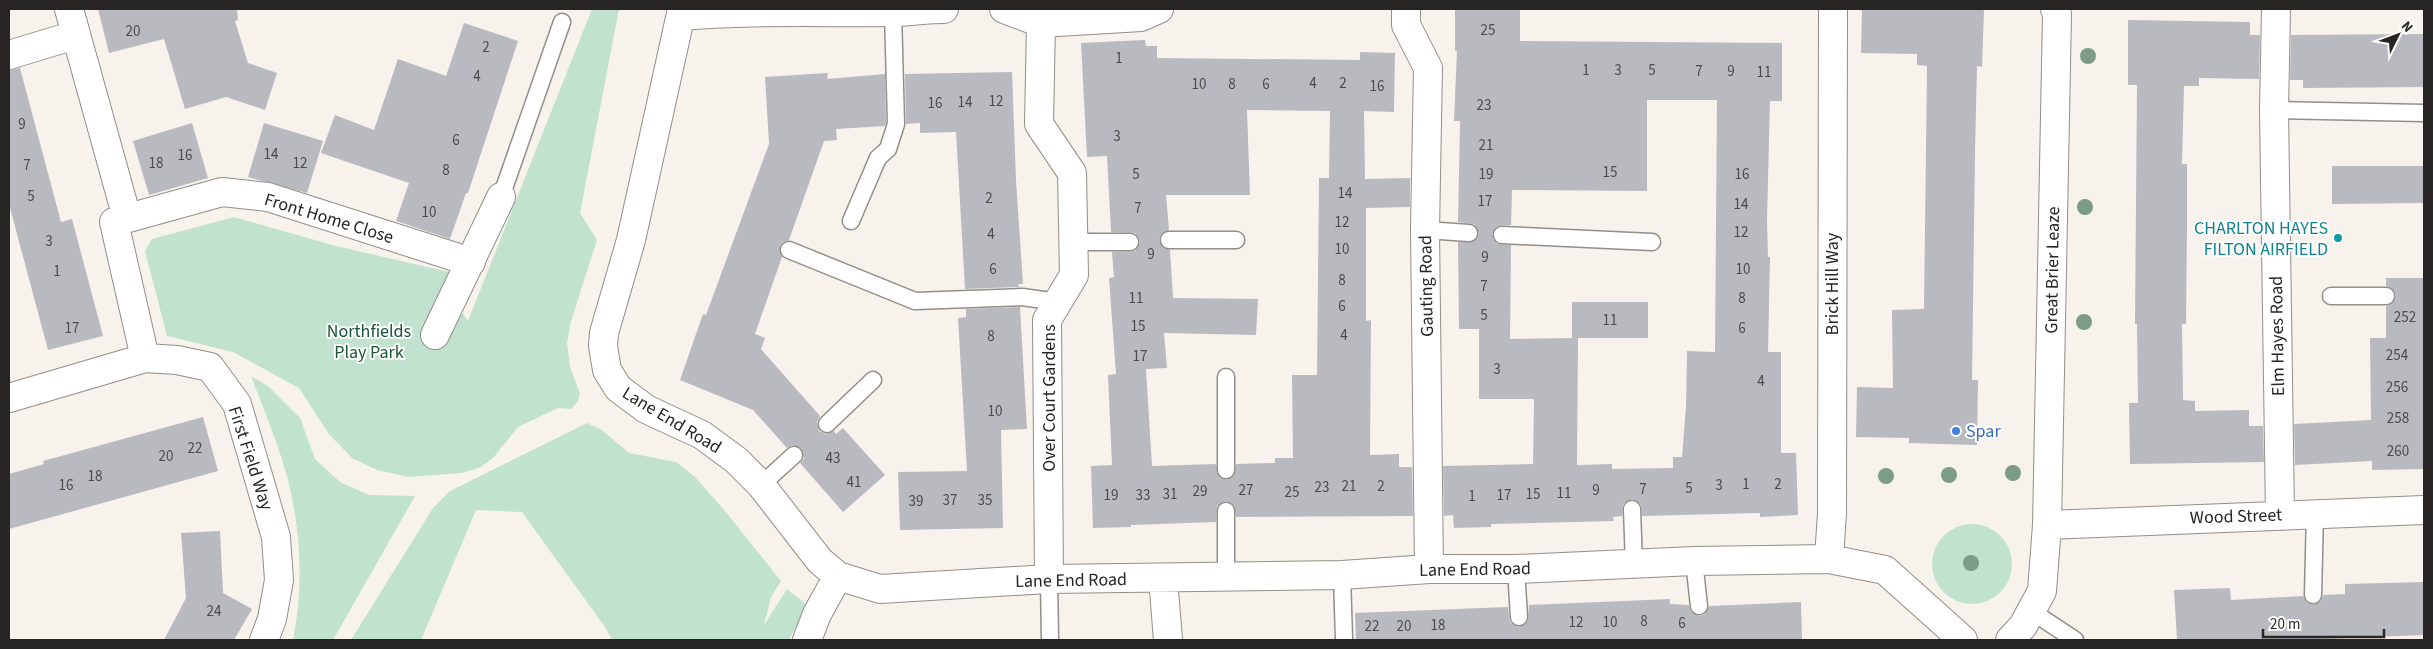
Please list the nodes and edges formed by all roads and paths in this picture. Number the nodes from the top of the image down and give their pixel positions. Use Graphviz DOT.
graph roads {
  1 [pos="928,9"];
  2 [pos="944,9"];
  3 [pos="1004,9"];
  4 [pos="1159,9"];
  5 [pos="1406,9"];
  6 [pos="1833,9"];
  7 [pos="2276,9"];
  8 [pos="2057,11"];
  9 [pos="682,12"];
  10 [pos="893,12"];
  11 [pos="72,22"];
  12 [pos="562,22"];
  13 [pos="1041,24"];
  14 [pos="9,55"];
  15 [pos="2274,110"];
  16 [pos="2424,112"];
  17 [pos="501,196"];
  18 [pos="121,220"];
  19 [pos="851,221"];
  20 [pos="1425,230"];
  21 [pos="1469,233"];
  22 [pos="1502,234"];
  23 [pos="1169,240"];
  24 [pos="1236,240"];
  25 [pos="1074,242"];
  26 [pos="1130,242"];
  27 [pos="1652,242"];
  28 [pos="789,250"];
  29 [pos="471,262"];
  30 [pos="2331,296"];
  31 [pos="2386,296"];
  32 [pos="1058,302"];
  33 [pos="435,335"];
  34 [pos="145,358"];
  35 [pos="1226,377"];
  36 [pos="872,380"];
  37 [pos="9,398"];
  38 [pos="827,424"];
  39 [pos="794,455"];
  40 [pos="1226,470"];
  41 [pos="761,485"];
  42 [pos="1632,509"];
  43 [pos="2424,510"];
  44 [pos="1226,511"];
  45 [pos="2315,513"];
  46 [pos="2280,514"];
  47 [pos="2047,525"];
  48 [pos="1830,559"];
  49 [pos="1694,561"];
  50 [pos="1634,565"];
  51 [pos="1429,569"];
  52 [pos="1516,569"];
  53 [pos="1342,575"];
  54 [pos="838,576"];
  55 [pos="1226,577"];
  56 [pos="1163,578"];
  57 [pos="1050,579"];
  58 [pos="2313,596"];
  59 [pos="1699,606"];
  60 [pos="2031,611"];
  61 [pos="1519,617"];
  62 [pos="264,640"];
  63 [pos="807,640"];
  64 [pos="1050,640"];
  65 [pos="1168,640"];
  66 [pos="1344,640"];
  67 [pos="1963,640"];
  68 [pos="2010,640"];
  69 [pos="2075,640"];
  1 -- 2 [label="street"];
  1 -- 10 [label="street"];
  3 -- 13 [label="street"];
  4 -- 13 [label="street"];
  5 -- 20 [label="street, Gauting Road"];
  6 -- 48 [label="street, Brick Hill Way"];
  7 -- 15 [label="street, Elm Hayes Road"];
  8 -- 47 [label="street, Great Brier Leaze"];
  9 -- 10 [label="street"];
  9 -- 41 [label="street, Lane End Road"];
  10 -- 19 [label="lane"];
  11 -- 14 [label="street"];
  11 -- 18 [label="street"];
  12 -- 17 [label="lane"];
  13 -- 25 [label="street, Over Court Gardens"];
  15 -- 16 [label="lane"];
  15 -- 46 [label="street, Elm Hayes Road"];
  17 -- 29 [label="street"];
  18 -- 29 [label="street, Front Home Close"];
  18 -- 34 [label="street"];
  20 -- 21 [label="lane"];
  20 -- 51 [label="street, Gauting Road"];
  22 -- 27 [label="lane"];
  23 -- 24 [label="lane"];
  25 -- 26 [label="lane"];
  25 -- 32 [label="street, Over Court Gardens"];
  28 -- 32 [label="lane"];
  29 -- 33 [label="street"];
  30 -- 31 [label="lane"];
  32 -- 57 [label="street, Over Court Gardens"];
  34 -- 37 [label="street, First Field Way"];
  34 -- 62 [label="street, First Field Way"];
  35 -- 40 [label="lane"];
  36 -- 38 [label="lane"];
  39 -- 41 [label="lane"];
  41 -- 54 [label="street, Lane End Road"];
  42 -- 50 [label="lane"];
  43 -- 45 [label="street, Wood Street"];
  44 -- 55 [label="lane"];
  45 -- 46 [label="street, Wood Street"];
  45 -- 58 [label="lane"];
  46 -- 47 [label="street, Wood Street"];
  47 -- 60 [label="street, Great Brier Leaze"];
  48 -- 49 [label="street, Lane End Road"];
  48 -- 67 [label="street, Lane End Road"];
  49 -- 50 [label="street, Lane End Road"];
  49 -- 59 [label="lane"];
  50 -- 52 [label="street, Lane End Road"];
  51 -- 52 [label="street, Lane End Road"];
  51 -- 53 [label="street, Lane End Road"];
  52 -- 61 [label="lane"];
  53 -- 55 [label="street, Lane End Road"];
  53 -- 66 [label="lane"];
  54 -- 57 [label="street, Lane End Road"];
  54 -- 63 [label="street"];
  55 -- 56 [label="street, Lane End Road"];
  56 -- 57 [label="street, Lane End Road"];
  56 -- 65 [label="street"];
  57 -- 64 [label="lane"];
  60 -- 68 [label="street, Great Brier Leaze"];
  60 -- 69 [label="lane"];
}
